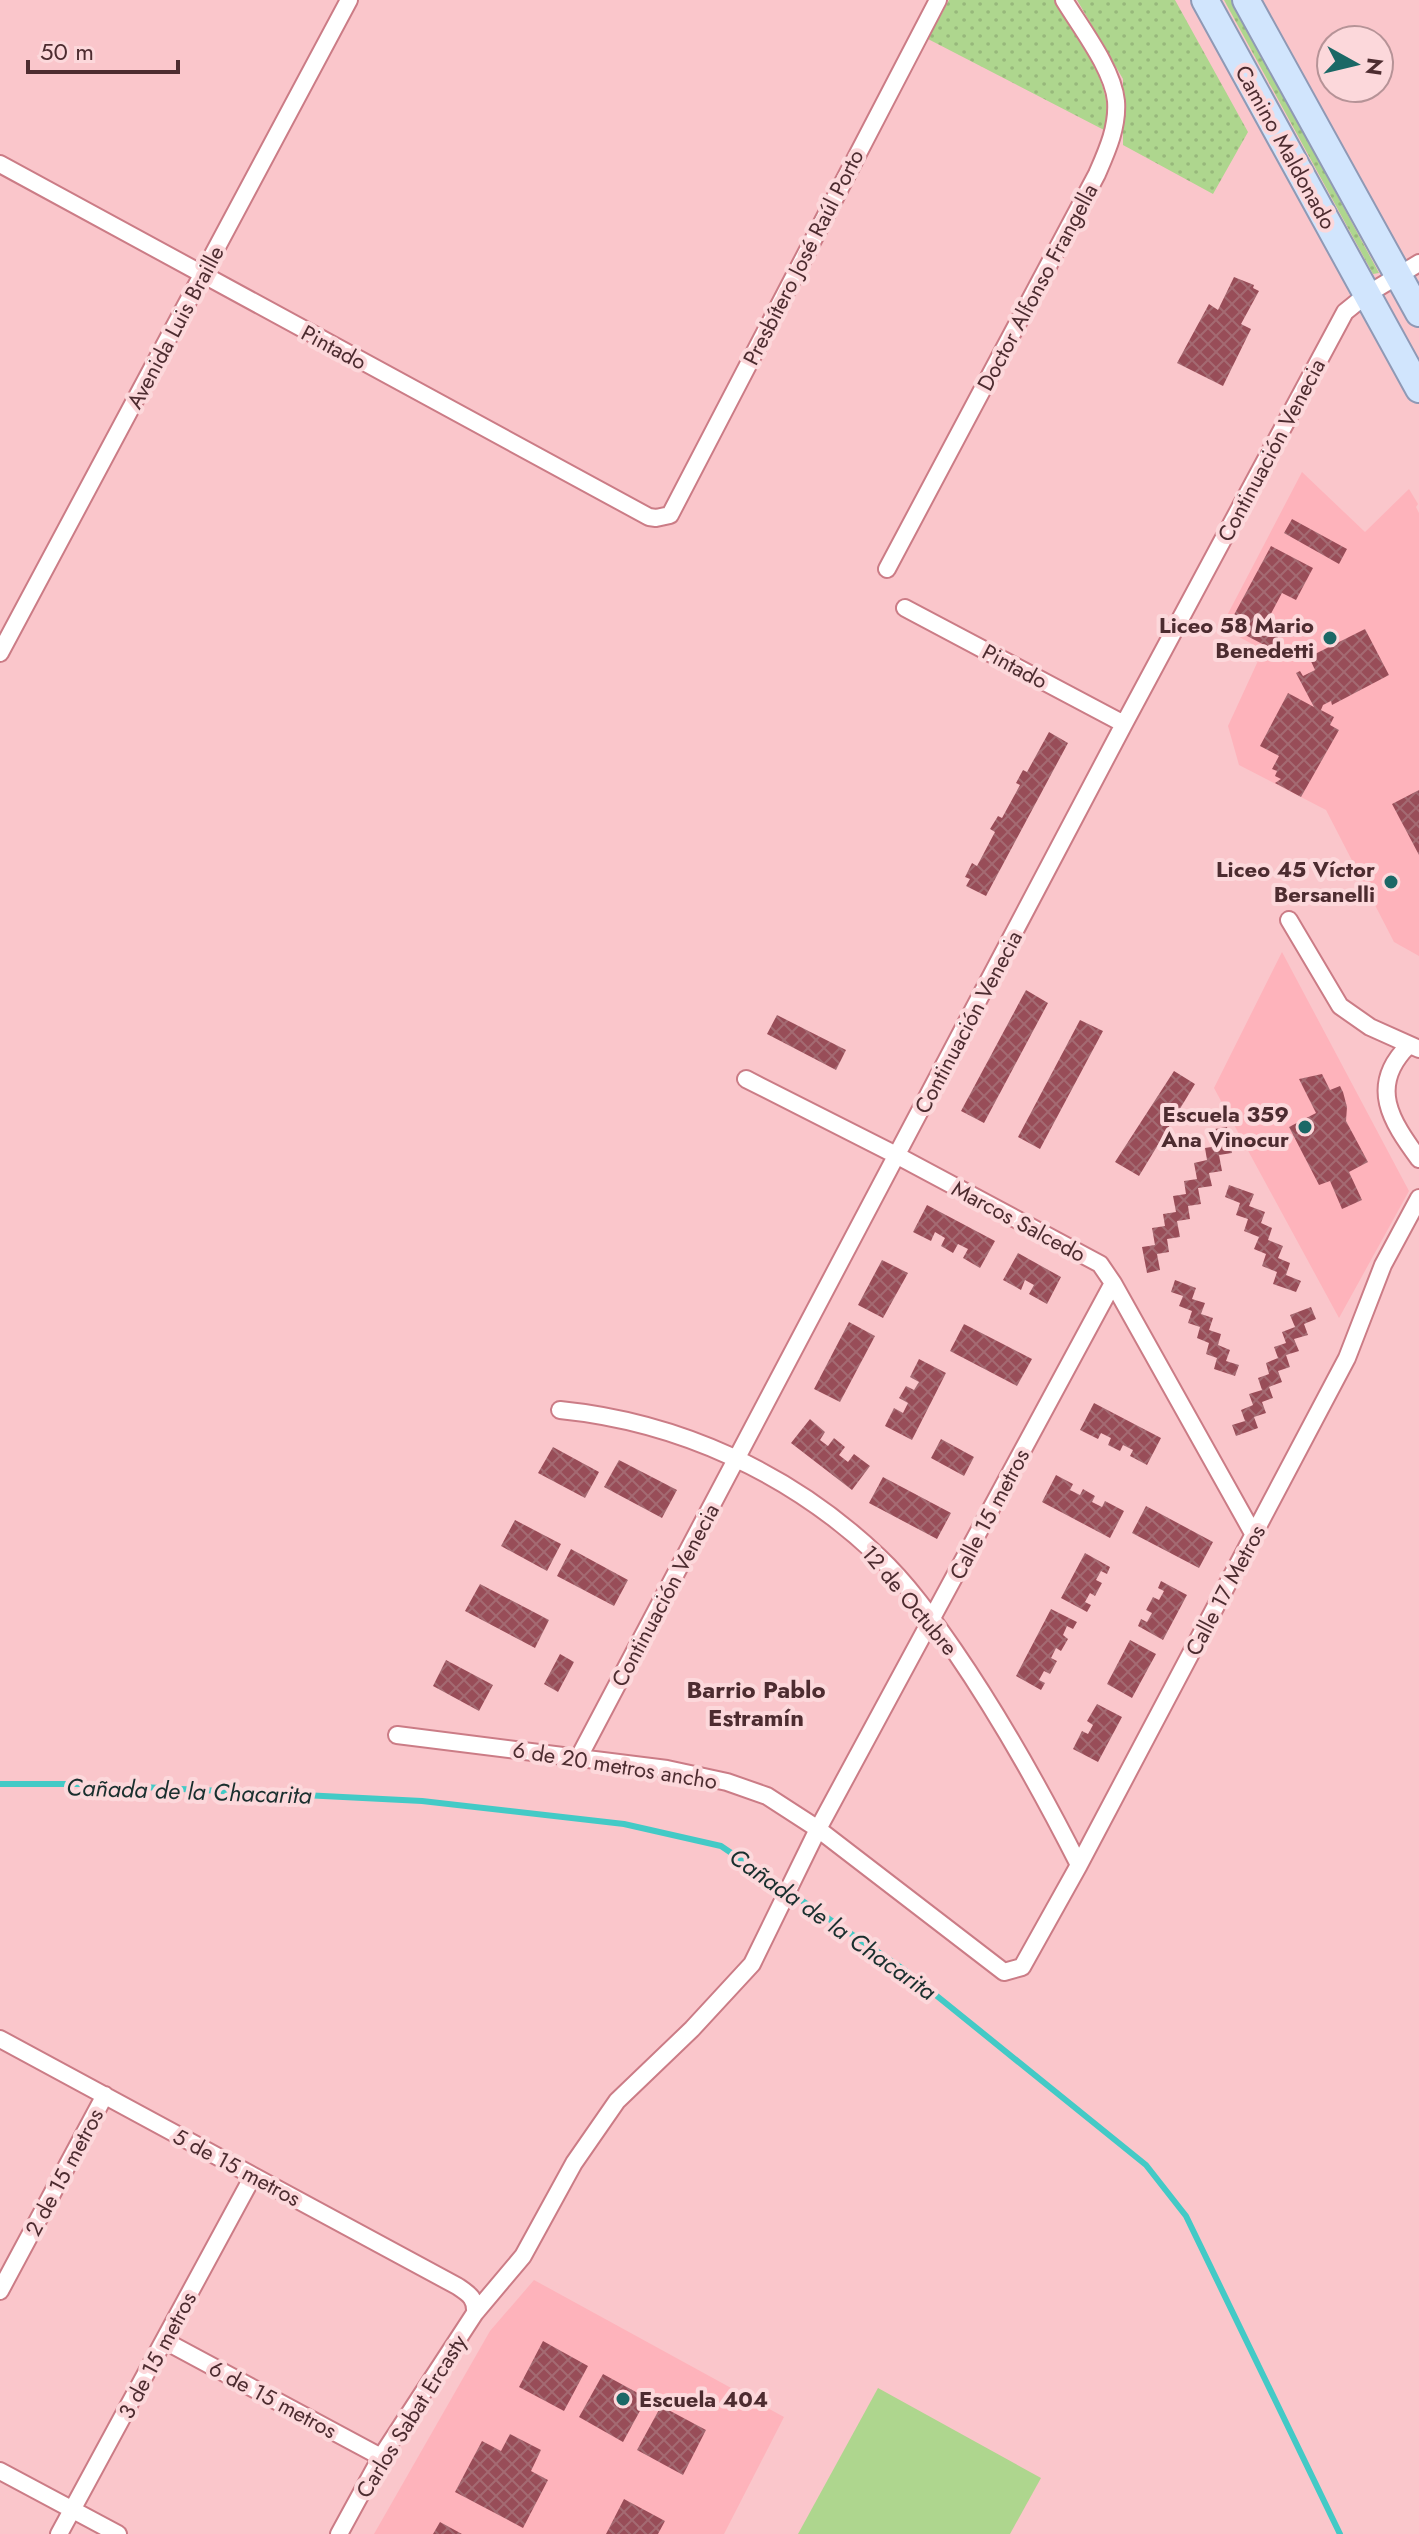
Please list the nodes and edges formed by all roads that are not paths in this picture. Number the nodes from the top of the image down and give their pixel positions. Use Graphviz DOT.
graph roads {
  1 [pos="349,0"];
  2 [pos="938,0"];
  3 [pos="1064,0"];
  4 [pos="1205,0"];
  5 [pos="1246,0"];
  6 [pos="0,164"];
  7 [pos="1408,269"];
  8 [pos="203,276"];
  9 [pos="1366,295"];
  10 [pos="1419,313"];
  11 [pos="1419,389"];
  12 [pos="670,515"];
  13 [pos="887,569"];
  14 [pos="905,608"];
  15 [pos="0,653"];
  16 [pos="1124,724"];
  17 [pos="1289,920"];
  18 [pos="1414,1048"];
  19 [pos="746,1079"];
  20 [pos="898,1156"];
  21 [pos="1419,1159"];
  22 [pos="1419,1198"];
  23 [pos="1113,1283"];
  24 [pos="560,1410"];
  25 [pos="737,1457"];
  26 [pos="1254,1535"];
  27 [pos="933,1620"];
  28 [pos="397,1735"];
  29 [pos="579,1757"];
  30 [pos="818,1829"];
  31 [pos="1079,1865"];
  32 [pos="786,1892"];
  33 [pos="1013,1971"];
  34 [pos="0,2039"];
  35 [pos="105,2095"];
  36 [pos="253,2176"];
  37 [pos="0,2291"];
  38 [pos="474,2306"];
  39 [pos="165,2341"];
  40 [pos="381,2457"];
  41 [pos="0,2471"];
  42 [pos="73,2510"];
  43 [pos="59,2534"];
  44 [pos="118,2534"];
  45 [pos="339,2534"];
  1 -- 8 [label="street, Avenida Luis Braille"];
  2 -- 12 [label="street, Presbítero José Raúl Porto"];
  3 -- 13 [label="street, Doctor Alfonso Frangella"];
  4 -- 9 [label="main road, Camino Maldonado"];
  5 -- 7 [label="main road, Camino Maldonado"];
  6 -- 8 [label="street, Pintado"];
  7 -- 9 [label="street"];
  7 -- 10 [label="main road, Camino Maldonado"];
  8 -- 12 [label="street, Pintado"];
  8 -- 15 [label="street, Avenida Luis Braille"];
  9 -- 11 [label="main road, Camino Maldonado"];
  9 -- 16 [label="street, Continuación Venecia"];
  14 -- 16 [label="street, Pintado"];
  16 -- 20 [label="street, Continuación Venecia"];
  17 -- 18 [label="street"];
  18 -- 21 [label="street"];
  19 -- 20 [label="street, Marcos Salcedo"];
  20 -- 23 [label="street, Marcos Salcedo"];
  20 -- 25 [label="street, Continuación Venecia"];
  22 -- 26 [label="street, Calle 17 Metros"];
  23 -- 26 [label="street, Marcos Salcedo"];
  23 -- 27 [label="street, Calle 15 metros"];
  24 -- 25 [label="street, 12 de Octubre"];
  25 -- 27 [label="street, 12 de Octubre"];
  25 -- 29 [label="street, Continuación Venecia"];
  26 -- 31 [label="street, Calle 17 Metros"];
  27 -- 30 [label="street, Calle 15 metros"];
  27 -- 31 [label="street, 12 de Octubre"];
  28 -- 29 [label="street, 6 de 20 metros ancho"];
  29 -- 30 [label="street, 6 de 20 metros ancho"];
  30 -- 32 [label="street, Calle 15 metros"];
  30 -- 33 [label="street, 6 de 20 metros ancho"];
  31 -- 33 [label="street, Calle 17 Metros"];
  32 -- 38 [label="street, Carlos Sabat Ercasty"];
  34 -- 35 [label="street, 5 de 15 metros"];
  35 -- 36 [label="street, 5 de 15 metros"];
  35 -- 37 [label="street, 2 de 15 metros"];
  36 -- 38 [label="street, 5 de 15 metros"];
  36 -- 39 [label="street, 3 de 15 metros"];
  38 -- 40 [label="street, Carlos Sabat Ercasty"];
  39 -- 40 [label="street, 6 de 15 metros"];
  39 -- 42 [label="street, 3 de 15 metros"];
  40 -- 45 [label="street, Carlos Sabat Ercasty"];
  41 -- 42 [label="street"];
  42 -- 43 [label="street, 3 de 15 metros"];
  42 -- 44 [label="street"];
}
